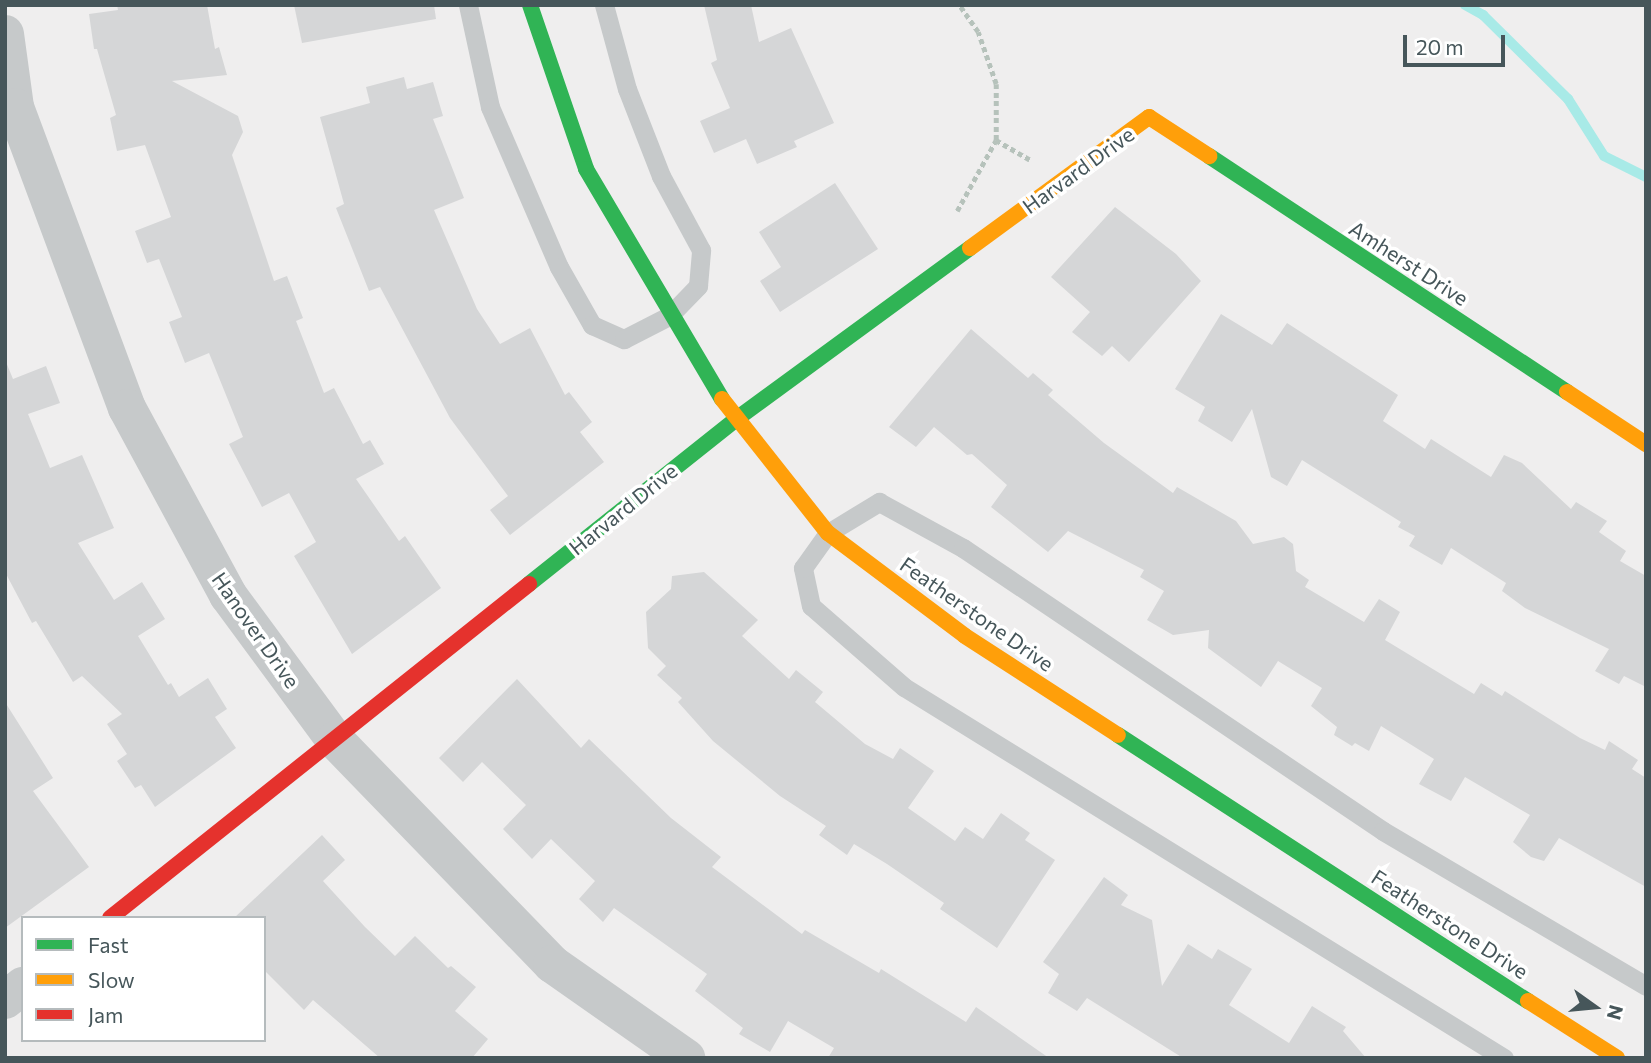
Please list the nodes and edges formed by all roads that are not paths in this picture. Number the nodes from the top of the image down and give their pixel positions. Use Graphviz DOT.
graph roads {
  1 [pos="468,5"];
  2 [pos="530,5"];
  3 [pos="604,5"];
  4 [pos="5,34"];
  5 [pos="1150,117"];
  6 [pos="669,316"];
  7 [pos="735,420"];
  8 [pos="1646,444"];
  9 [pos="828,533"];
  10 [pos="335,740"];
  11 [pos="113,916"];
  12 [pos="1646,986"];
  13 [pos="21,988"];
  14 [pos="5,1000"];
  15 [pos="1595,1042"];
  16 [pos="686,1058"];
  17 [pos="1504,1058"];
  18 [pos="1580,1058"];
  19 [pos="1617,1058"];
  1 -- 6 [label="lane"];
  2 -- 6 [label="street, Featherstone Drive"];
  3 -- 6 [label="lane"];
  4 -- 10 [label="street, Hanover Drive"];
  5 -- 7 [label="street, Harvard Drive"];
  5 -- 8 [label="street, Amherst Drive"];
  6 -- 7 [label="street, Featherstone Drive"];
  7 -- 9 [label="street, Featherstone Drive"];
  7 -- 10 [label="street, Harvard Drive"];
  9 -- 12 [label="lane"];
  9 -- 15 [label="street, Featherstone Drive"];
  9 -- 17 [label="lane"];
  10 -- 11 [label="street, Harvard Drive"];
  10 -- 16 [label="street, Hanover Drive"];
  13 -- 14 [label="street"];
  15 -- 18 [label="lane"];
  15 -- 19 [label="street, Featherstone Drive"];
}
